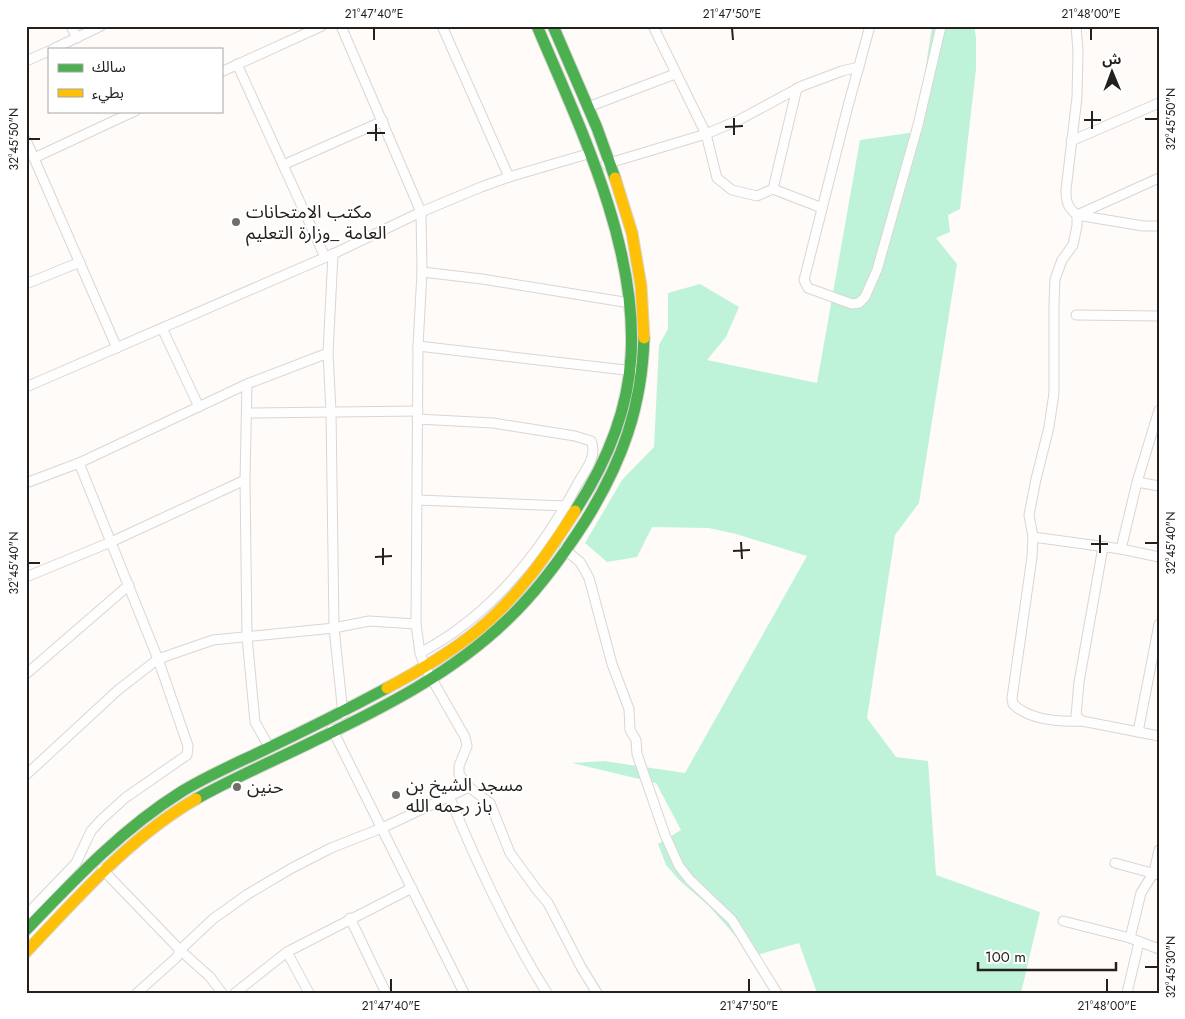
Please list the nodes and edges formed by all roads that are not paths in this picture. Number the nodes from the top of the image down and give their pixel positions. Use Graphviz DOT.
graph roads {
  1 [pos="71,26"];
  2 [pos="101,26"];
  3 [pos="322,26"];
  4 [pos="341,26"];
  5 [pos="442,26"];
  6 [pos="537,26"];
  7 [pos="553,26"];
  8 [pos="653,26"];
  9 [pos="870,26"];
  10 [pos="941,26"];
  11 [pos="1076,26"];
  12 [pos="76,38"];
  13 [pos="55,48"];
  14 [pos="48,51"];
  15 [pos="26,61"];
  16 [pos="237,64"];
  17 [pos="859,67"];
  18 [pos="222,72"];
  19 [pos="675,74"];
  20 [pos="798,88"];
  21 [pos="1159,103"];
  22 [pos="588,107"];
  23 [pos="134,112"];
  24 [pos="383,121"];
  25 [pos="706,134"];
  26 [pos="26,140"];
  27 [pos="1071,141"];
  28 [pos="591,153"];
  29 [pos="34,158"];
  30 [pos="609,163"];
  31 [pos="283,165"];
  32 [pos="596,168"];
  33 [pos="509,177"];
  34 [pos="1159,178"];
  35 [pos="773,188"];
  36 [pos="822,208"];
  37 [pos="421,212"];
  38 [pos="1077,215"];
  39 [pos="1159,226"];
  40 [pos="329,256"];
  41 [pos="80,262"];
  42 [pos="422,272"];
  43 [pos="26,284"];
  44 [pos="630,303"];
  45 [pos="1076,315"];
  46 [pos="1159,316"];
  47 [pos="162,328"];
  48 [pos="418,346"];
  49 [pos="117,348"];
  50 [pos="328,353"];
  51 [pos="630,370"];
  52 [pos="643,372"];
  53 [pos="247,384"];
  54 [pos="26,387"];
  55 [pos="199,407"];
  56 [pos="1159,410"];
  57 [pos="331,412"];
  58 [pos="247,413"];
  59 [pos="418,415"];
  60 [pos="611,445"];
  61 [pos="623,451"];
  62 [pos="79,463"];
  63 [pos="245,480"];
  64 [pos="1137,482"];
  65 [pos="26,484"];
  66 [pos="1159,486"];
  67 [pos="418,500"];
  68 [pos="572,507"];
  69 [pos="589,515"];
  70 [pos="1033,537"];
  71 [pos="111,542"];
  72 [pos="554,543"];
  73 [pos="1103,546"];
  74 [pos="1121,549"];
  75 [pos="567,551"];
  76 [pos="1159,557"];
  77 [pos="26,577"];
  78 [pos="129,585"];
  79 [pos="416,624"];
  80 [pos="1159,624"];
  81 [pos="334,628"];
  82 [pos="247,637"];
  83 [pos="420,653"];
  84 [pos="158,659"];
  85 [pos="425,667"];
  86 [pos="26,674"];
  87 [pos="432,678"];
  88 [pos="343,713"];
  89 [pos="328,720"];
  90 [pos="1082,721"];
  91 [pos="345,726"];
  92 [pos="334,732"];
  93 [pos="1138,732"];
  94 [pos="1159,736"];
  95 [pos="269,748"];
  96 [pos="26,775"];
  97 [pos="469,787"];
  98 [pos="449,796"];
  99 [pos="382,828"];
  100 [pos="1159,850"];
  101 [pos="95,862"];
  102 [pos="1115,863"];
  103 [pos="104,872"];
  104 [pos="1156,874"];
  105 [pos="412,888"];
  106 [pos="26,915"];
  107 [pos="350,918"];
  108 [pos="1063,921"];
  109 [pos="26,930"];
  110 [pos="1130,938"];
  111 [pos="1139,942"];
  112 [pos="1159,949"];
  113 [pos="180,950"];
  114 [pos="26,952"];
  115 [pos="287,952"];
  116 [pos="137,993"];
  117 [pos="222,993"];
  118 [pos="235,993"];
  119 [pos="309,993"];
  120 [pos="386,993"];
  121 [pos="464,993"];
  122 [pos="547,993"];
  123 [pos="597,993"];
  124 [pos="778,993"];
  125 [pos="1127,993"];
  1 -- 12 [label="street"];
  2 -- 12 [label="street"];
  3 -- 16 [label="street"];
  4 -- 24 [label="street"];
  5 -- 33 [label="street"];
  6 -- 28 [label="main road"];
  7 -- 22 [label="main road"];
  8 -- 19 [label="street"];
  9 -- 17 [label="street"];
  10 -- 36 [label="street"];
  11 -- 27 [label="street"];
  12 -- 13 [label="street"];
  14 -- 15 [label="street"];
  16 -- 18 [label="street"];
  16 -- 31 [label="street"];
  17 -- 20 [label="street"];
  17 -- 36 [label="street"];
  19 -- 22 [label="street"];
  19 -- 25 [label="street"];
  20 -- 25 [label="street"];
  20 -- 35 [label="street"];
  21 -- 27 [label="street"];
  22 -- 30 [label="main road"];
  23 -- 29 [label="street"];
  24 -- 31 [label="street"];
  24 -- 37 [label="street"];
  25 -- 30 [label="street"];
  25 -- 35 [label="street"];
  26 -- 29 [label="street"];
  27 -- 38 [label="street"];
  28 -- 32 [label="main road"];
  28 -- 33 [label="street"];
  29 -- 41 [label="street"];
  30 -- 32 [label="street"];
  30 -- 52 [label="main road"];
  31 -- 40 [label="street"];
  32 -- 44 [label="main road"];
  33 -- 37 [label="street"];
  34 -- 38 [label="street"];
  35 -- 36 [label="street"];
  37 -- 40 [label="street"];
  37 -- 42 [label="street"];
  38 -- 39 [label="street"];
  38 -- 70 [label="street"];
  40 -- 47 [label="street"];
  40 -- 50 [label="street"];
  41 -- 43 [label="street"];
  41 -- 49 [label="street"];
  42 -- 44 [label="street"];
  42 -- 48 [label="street"];
  44 -- 51 [label="main road"];
  45 -- 46 [label="street"];
  47 -- 49 [label="street"];
  47 -- 55 [label="street"];
  48 -- 51 [label="street"];
  48 -- 59 [label="street"];
  49 -- 54 [label="street"];
  50 -- 53 [label="street"];
  50 -- 57 [label="street"];
  51 -- 52 [label="street"];
  51 -- 60 [label="main road"];
  52 -- 61 [label="main road"];
  53 -- 55 [label="street"];
  53 -- 58 [label="street"];
  55 -- 62 [label="street"];
  56 -- 64 [label="street"];
  57 -- 58 [label="street"];
  57 -- 59 [label="street"];
  57 -- 81 [label="street"];
  58 -- 63 [label="street"];
  59 -- 67 [label="street"];
  59 -- 68 [label="street"];
  60 -- 61 [label="main road"];
  60 -- 68 [label="main road"];
  61 -- 69 [label="main road"];
  62 -- 65 [label="street"];
  62 -- 71 [label="street"];
  63 -- 71 [label="street"];
  63 -- 82 [label="street"];
  64 -- 66 [label="street"];
  64 -- 74 [label="street"];
  67 -- 68 [label="street"];
  67 -- 79 [label="street"];
  68 -- 69 [label="main road"];
  68 -- 72 [label="main road"];
  68 -- 83 [label="street"];
  69 -- 75 [label="main road"];
  70 -- 73 [label="street"];
  70 -- 90 [label="street"];
  71 -- 77 [label="street"];
  71 -- 78 [label="street"];
  72 -- 75 [label="street"];
  72 -- 85 [label="main road"];
  73 -- 74 [label="street"];
  73 -- 90 [label="street"];
  74 -- 76 [label="street"];
  75 -- 87 [label="main road"];
  75 -- 124 [label="street"];
  78 -- 84 [label="street"];
  78 -- 86 [label="street"];
  79 -- 81 [label="street"];
  79 -- 83 [label="street"];
  80 -- 93 [label="street"];
  81 -- 82 [label="street"];
  81 -- 88 [label="street"];
  82 -- 84 [label="street"];
  82 -- 95 [label="street"];
  83 -- 85 [label="street"];
  84 -- 96 [label="street"];
  84 -- 106 [label="street"];
  85 -- 87 [label="street"];
  85 -- 88 [label="main road"];
  87 -- 91 [label="main road"];
  87 -- 97 [label="street"];
  88 -- 89 [label="main road"];
  88 -- 91 [label="street"];
  89 -- 92 [label="street"];
  89 -- 95 [label="main road"];
  90 -- 93 [label="street"];
  91 -- 92 [label="main road"];
  92 -- 99 [label="street"];
  92 -- 103 [label="main road"];
  93 -- 94 [label="street"];
  95 -- 101 [label="main road"];
  97 -- 98 [label="street"];
  97 -- 123 [label="street"];
  98 -- 99 [label="street"];
  98 -- 122 [label="street"];
  99 -- 105 [label="street"];
  99 -- 113 [label="street"];
  100 -- 104 [label="street"];
  101 -- 103 [label="street"];
  101 -- 109 [label="main road"];
  102 -- 104 [label="street"];
  103 -- 113 [label="street"];
  103 -- 114 [label="main road"];
  104 -- 110 [label="street"];
  105 -- 107 [label="street"];
  105 -- 121 [label="street"];
  107 -- 115 [label="street"];
  107 -- 120 [label="street"];
  108 -- 110 [label="street"];
  110 -- 111 [label="street"];
  111 -- 112 [label="street"];
  111 -- 125 [label="street"];
  113 -- 116 [label="street"];
  113 -- 117 [label="street"];
  115 -- 118 [label="street"];
  115 -- 119 [label="street"];
}
